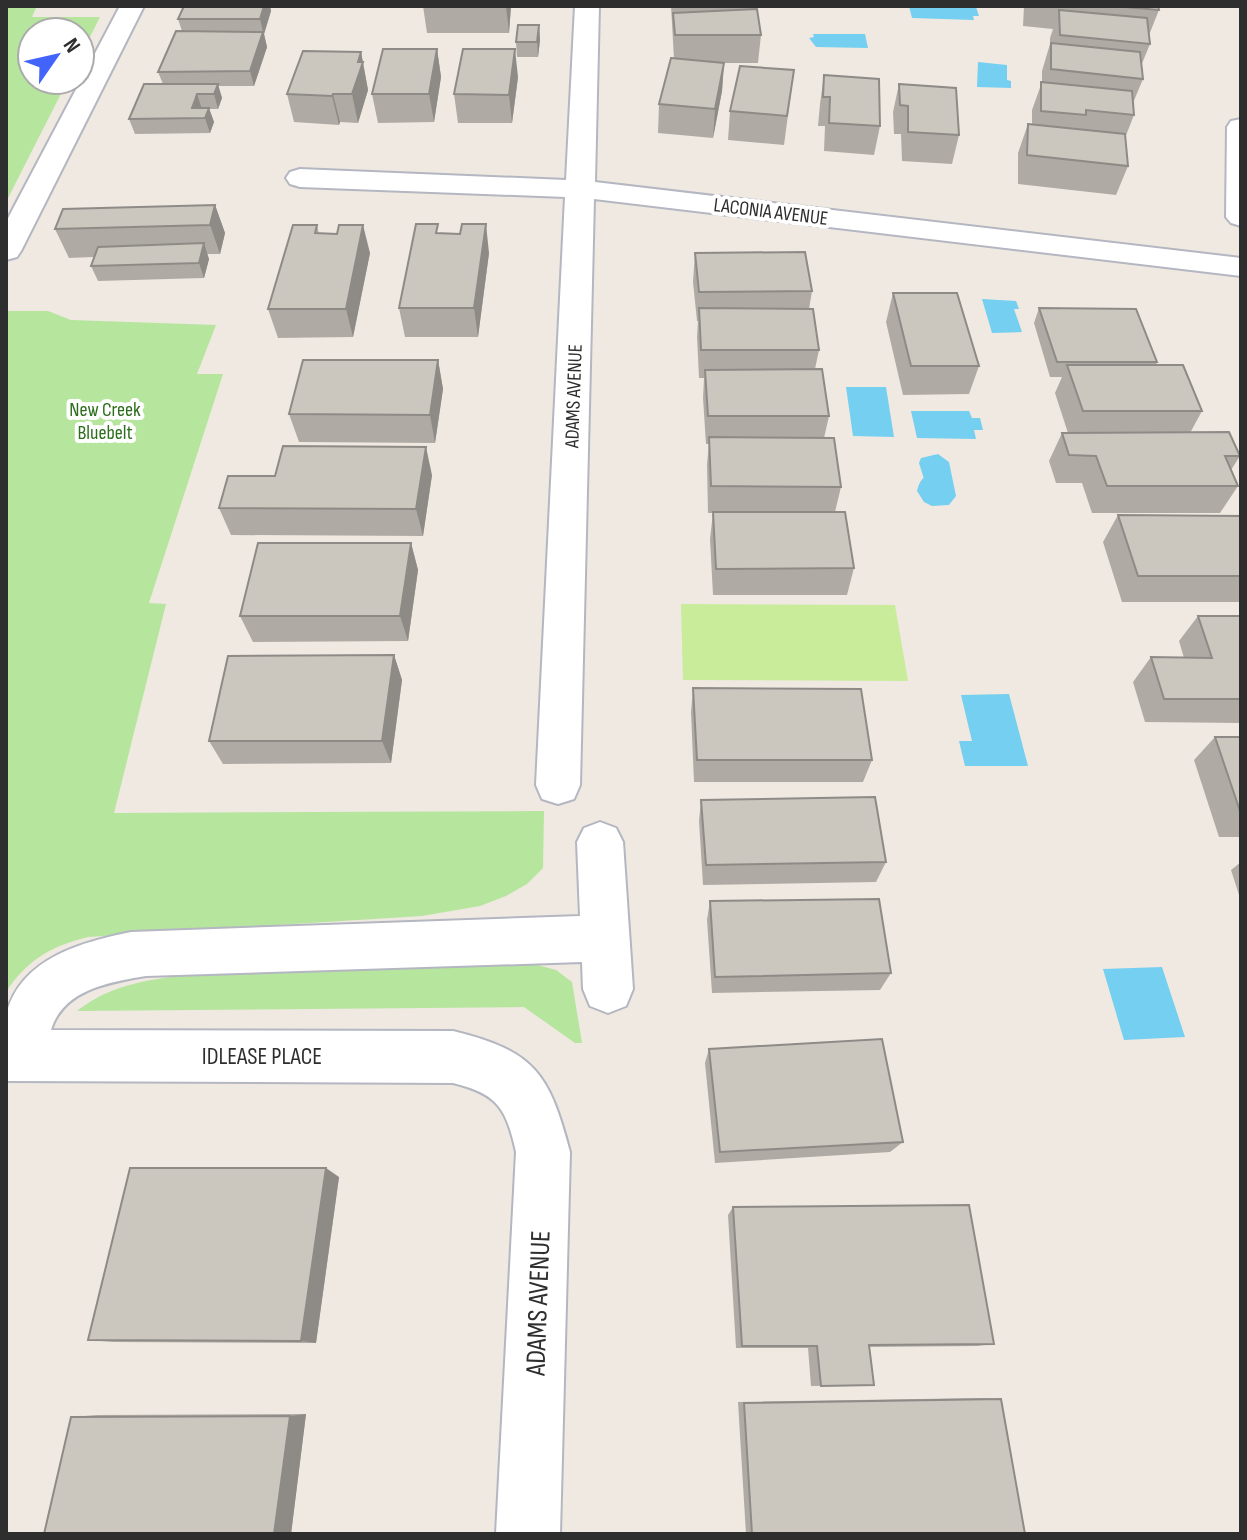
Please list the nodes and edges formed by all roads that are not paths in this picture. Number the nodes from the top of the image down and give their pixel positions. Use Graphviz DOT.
graph roads {
  1 [pos="132,6"];
  2 [pos="587,6"];
  3 [pos="1241,127"];
  4 [pos="300,178"];
  5 [pos="581,189"];
  6 [pos="1241,217"];
  7 [pos="6,251"];
  8 [pos="1241,267"];
  9 [pos="558,785"];
  10 [pos="600,842"];
  11 [pos="604,938"];
  12 [pos="608,989"];
  13 [pos="12,1055"];
  14 [pos="513,1079"];
  15 [pos="528,1534"];
  1 -- 7 [label="street"];
  2 -- 5 [label="street, ADAMS AVENUE"];
  3 -- 6 [label="street"];
  4 -- 5 [label="street, LACONIA AVENUE"];
  5 -- 8 [label="street, LACONIA AVENUE"];
  5 -- 9 [label="street, ADAMS AVENUE"];
  10 -- 11 [label="street"];
  11 -- 12 [label="street"];
  11 -- 13 [label="street"];
  13 -- 14 [label="street, IDLEASE PLACE"];
  14 -- 15 [label="street, ADAMS AVENUE"];
}
